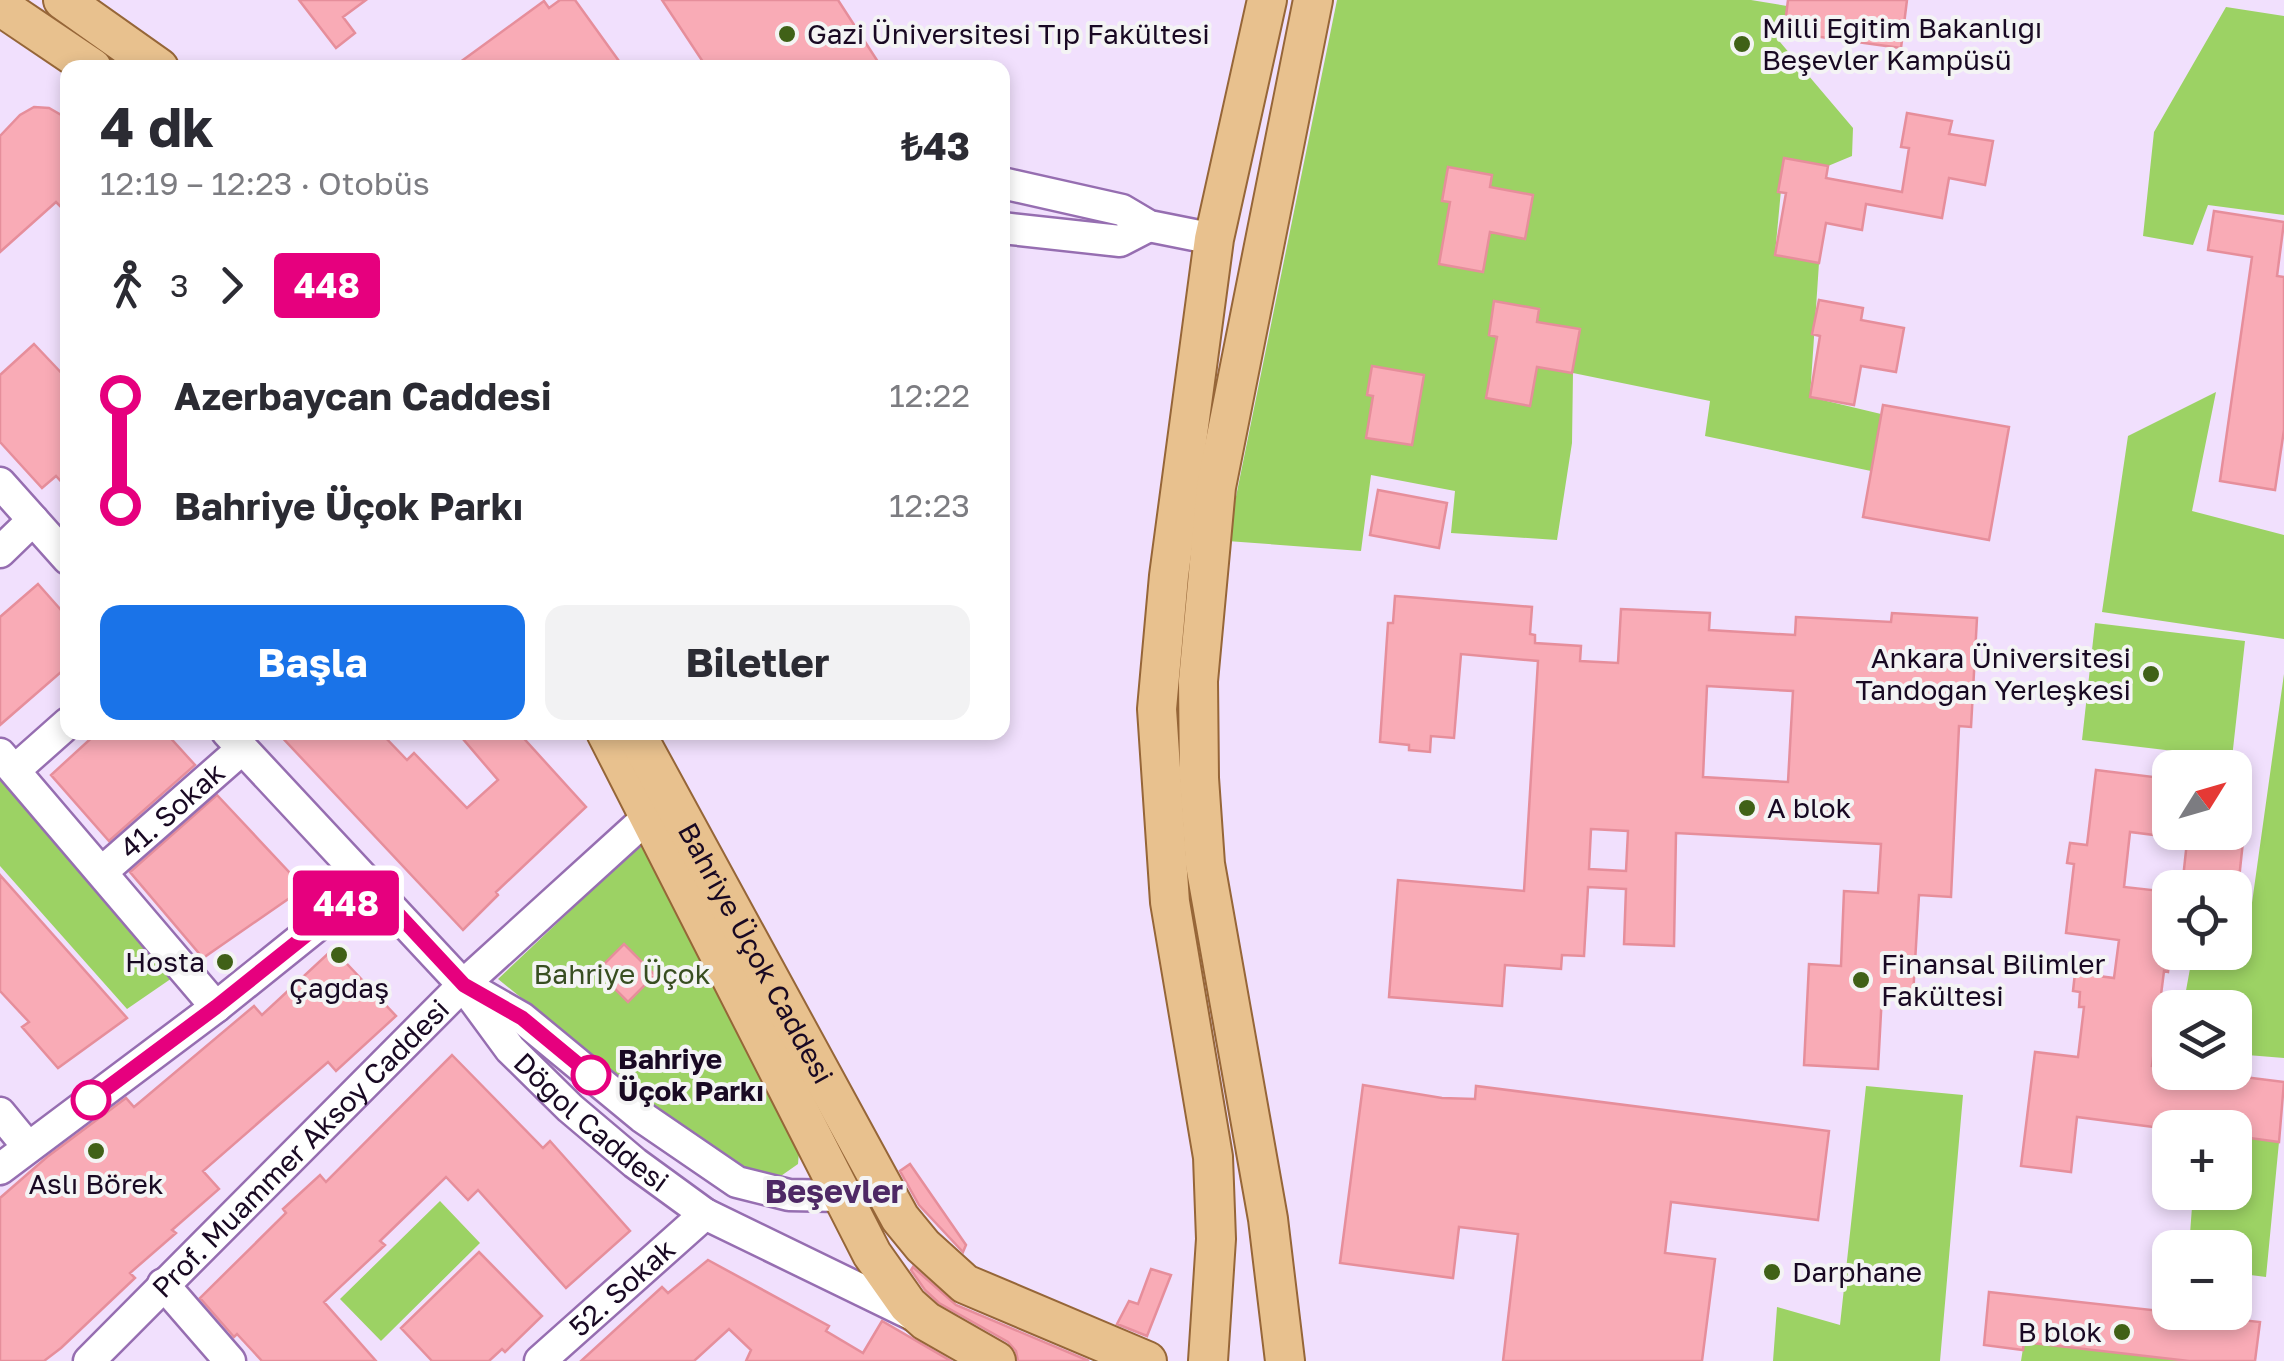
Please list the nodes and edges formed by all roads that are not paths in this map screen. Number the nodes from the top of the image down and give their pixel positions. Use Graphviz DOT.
graph roads {
  1 [pos="63,0"];
  2 [pos="1266,0"];
  3 [pos="1314,0"];
  4 [pos="6,12"];
  5 [pos="80,60"];
  6 [pos="147,60"];
  7 [pos="1010,185"];
  8 [pos="1149,226"];
  9 [pos="1010,229"];
  10 [pos="1214,239"];
  11 [pos="0,483"];
  12 [pos="33,520"];
  13 [pos="60,550"];
  14 [pos="0,552"];
  15 [pos="60,729"];
  16 [pos="235,740"];
  17 [pos="610,740"];
  18 [pos="639,740"];
  19 [pos="8,762"];
  20 [pos="649,816"];
  21 [pos="103,871"];
  22 [pos="370,884"];
  23 [pos="464,985"];
  24 [pos="216,1007"];
  25 [pos="0,1112"];
  26 [pos="28,1147"];
  27 [pos="0,1169"];
  28 [pos="878,1176"];
  29 [pos="842,1196"];
  30 [pos="705,1214"];
  31 [pos="163,1284"];
  32 [pos="926,1321"];
  33 [pos="978,1357"];
  34 [pos="89,1361"];
  35 [pos="230,1361"];
  36 [pos="540,1361"];
  37 [pos="1147,1361"];
  38 [pos="1208,1361"];
  39 [pos="1285,1361"];
  1 -- 6 [label="main road"];
  2 -- 10 [label="main road"];
  3 -- 39 [label="main road"];
  4 -- 5 [label="main road"];
  7 -- 8 [label="street"];
  8 -- 9 [label="street"];
  8 -- 10 [label="street"];
  10 -- 38 [label="main road"];
  11 -- 12 [label="street"];
  12 -- 13 [label="street"];
  12 -- 14 [label="street"];
  15 -- 19 [label="street"];
  16 -- 21 [label="street, 41. Sokak"];
  16 -- 22 [label="street"];
  17 -- 20 [label="main road, Bahriye Üçok Caddesi"];
  18 -- 28 [label="main road, Bahriye Üçok Caddesi"];
  19 -- 21 [label="street"];
  20 -- 23 [label="street, Prof. Muammer Aksoy Caddesi"];
  20 -- 29 [label="main road, Bahriye Üçok Caddesi"];
  21 -- 24 [label="street"];
  22 -- 23 [label="street"];
  22 -- 24 [label="street"];
  23 -- 29 [label="street, Dögol Caddesi"];
  23 -- 30 [label="street, Dögol Caddesi"];
  23 -- 31 [label="street, Prof. Muammer Aksoy Caddesi"];
  24 -- 26 [label="street"];
  25 -- 26 [label="street"];
  26 -- 27 [label="street"];
  28 -- 29 [label="main road"];
  28 -- 37 [label="main road"];
  29 -- 32 [label="main road, Dögol Caddesi"];
  30 -- 32 [label="street, Dögol Caddesi"];
  30 -- 36 [label="street, 52. Sokak"];
  31 -- 34 [label="street, Prof. Muammer Aksoy Caddesi"];
  31 -- 35 [label="street"];
  32 -- 33 [label="main road, Dögol Caddesi"];
}
